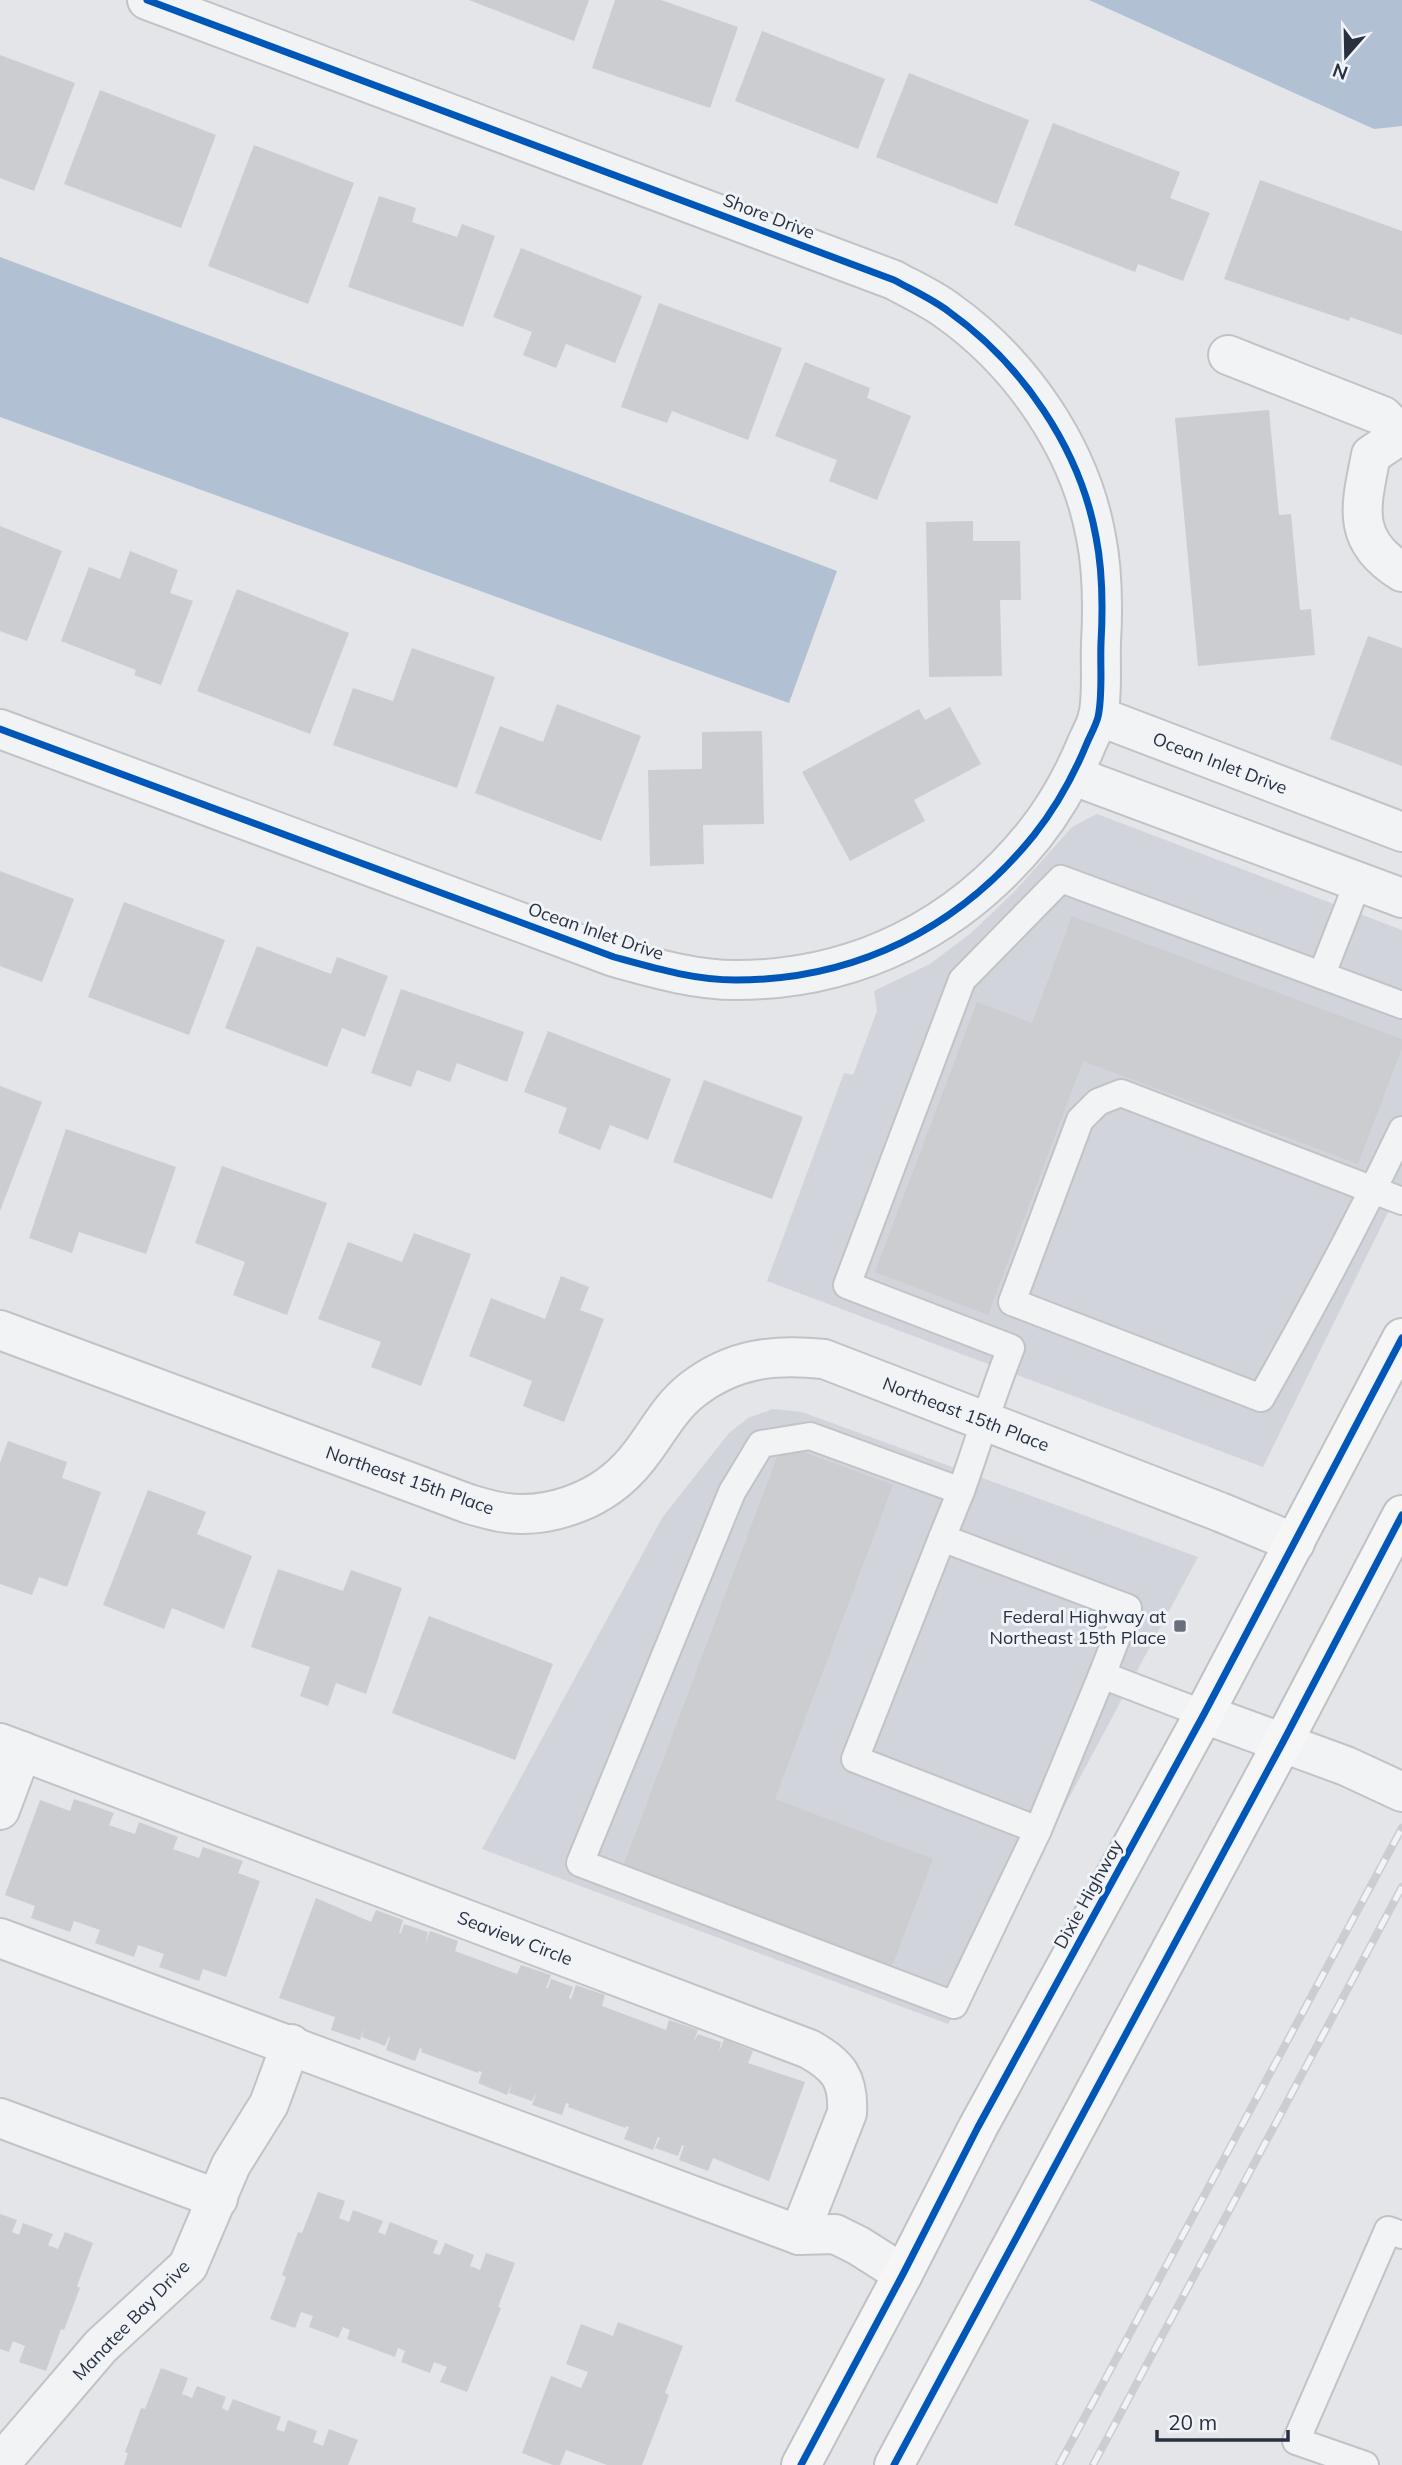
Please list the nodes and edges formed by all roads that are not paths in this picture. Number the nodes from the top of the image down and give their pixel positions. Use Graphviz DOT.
graph roads {
  1 [pos="147,0"];
  2 [pos="1228,355"];
  3 [pos="1401,434"];
  4 [pos="1402,572"];
  5 [pos="1098,716"];
  6 [pos="0,729"];
  7 [pos="1074,776"];
  8 [pos="1402,832"];
  9 [pos="1358,882"];
  10 [pos="1402,898"];
  11 [pos="1322,974"];
  12 [pos="1402,1005"];
  13 [pos="1402,1130"];
  14 [pos="1373,1190"];
  15 [pos="1402,1201"];
  16 [pos="1013,1302"];
  17 [pos="0,1330"];
  18 [pos="1402,1338"];
  19 [pos="1011,1348"];
  20 [pos="986,1421"];
  21 [pos="961,1491"];
  22 [pos="1402,1515"];
  23 [pos="943,1538"];
  24 [pos="1295,1543"];
  25 [pos="1102,1675"];
  26 [pos="1205,1713"];
  27 [pos="1283,1742"];
  28 [pos="11,1747"];
  29 [pos="1402,1792"];
  30 [pos="0,1810"];
  31 [pos="1038,1830"];
  32 [pos="0,1938"];
  33 [pos="290,2044"];
  34 [pos="0,2118"];
  35 [pos="218,2199"];
  36 [pos="799,2235"];
  37 [pos="1402,2235"];
  38 [pos="903,2274"];
  39 [pos="0,2464"];
  40 [pos="801,2465"];
  41 [pos="894,2465"];
  42 [pos="1365,2465"];
  1 -- 5 [label="street, Shore Drive"];
  2 -- 3 [label="street"];
  3 -- 4 [label="street"];
  5 -- 7 [label="street, Ocean Inlet Drive"];
  5 -- 8 [label="street, Ocean Inlet Drive"];
  6 -- 7 [label="street, Ocean Inlet Drive"];
  7 -- 9 [label="street"];
  9 -- 10 [label="street"];
  9 -- 11 [label="lane"];
  11 -- 12 [label="lane"];
  11 -- 19 [label="lane"];
  13 -- 14 [label="lane"];
  14 -- 15 [label="lane"];
  14 -- 16 [label="lane"];
  14 -- 16 [label="lane"];
  16 -- 19 [label="lane"];
  17 -- 20 [label="street, Northeast 15th Place"];
  18 -- 24 [label="main road, Dixie Highway"];
  19 -- 20 [label="lane"];
  20 -- 21 [label="lane"];
  20 -- 24 [label="street, Northeast 15th Place"];
  21 -- 23 [label="lane"];
  21 -- 31 [label="lane"];
  22 -- 27 [label="main road"];
  23 -- 25 [label="lane"];
  23 -- 31 [label="lane"];
  24 -- 26 [label="main road, Dixie Highway"];
  25 -- 26 [label="lane"];
  25 -- 31 [label="lane"];
  26 -- 27 [label="street"];
  26 -- 38 [label="main road, Dixie Highway"];
  27 -- 29 [label="street"];
  27 -- 41 [label="main road"];
  28 -- 30 [label="street, Seaview Circle"];
  28 -- 36 [label="street, Seaview Circle"];
  32 -- 33 [label="street"];
  33 -- 35 [label="street, Manatee Bay Drive"];
  33 -- 36 [label="street"];
  34 -- 35 [label="street"];
  35 -- 39 [label="street, Manatee Bay Drive"];
  36 -- 38 [label="street"];
  37 -- 42 [label="lane"];
  38 -- 40 [label="main road, Dixie Highway"];
}
